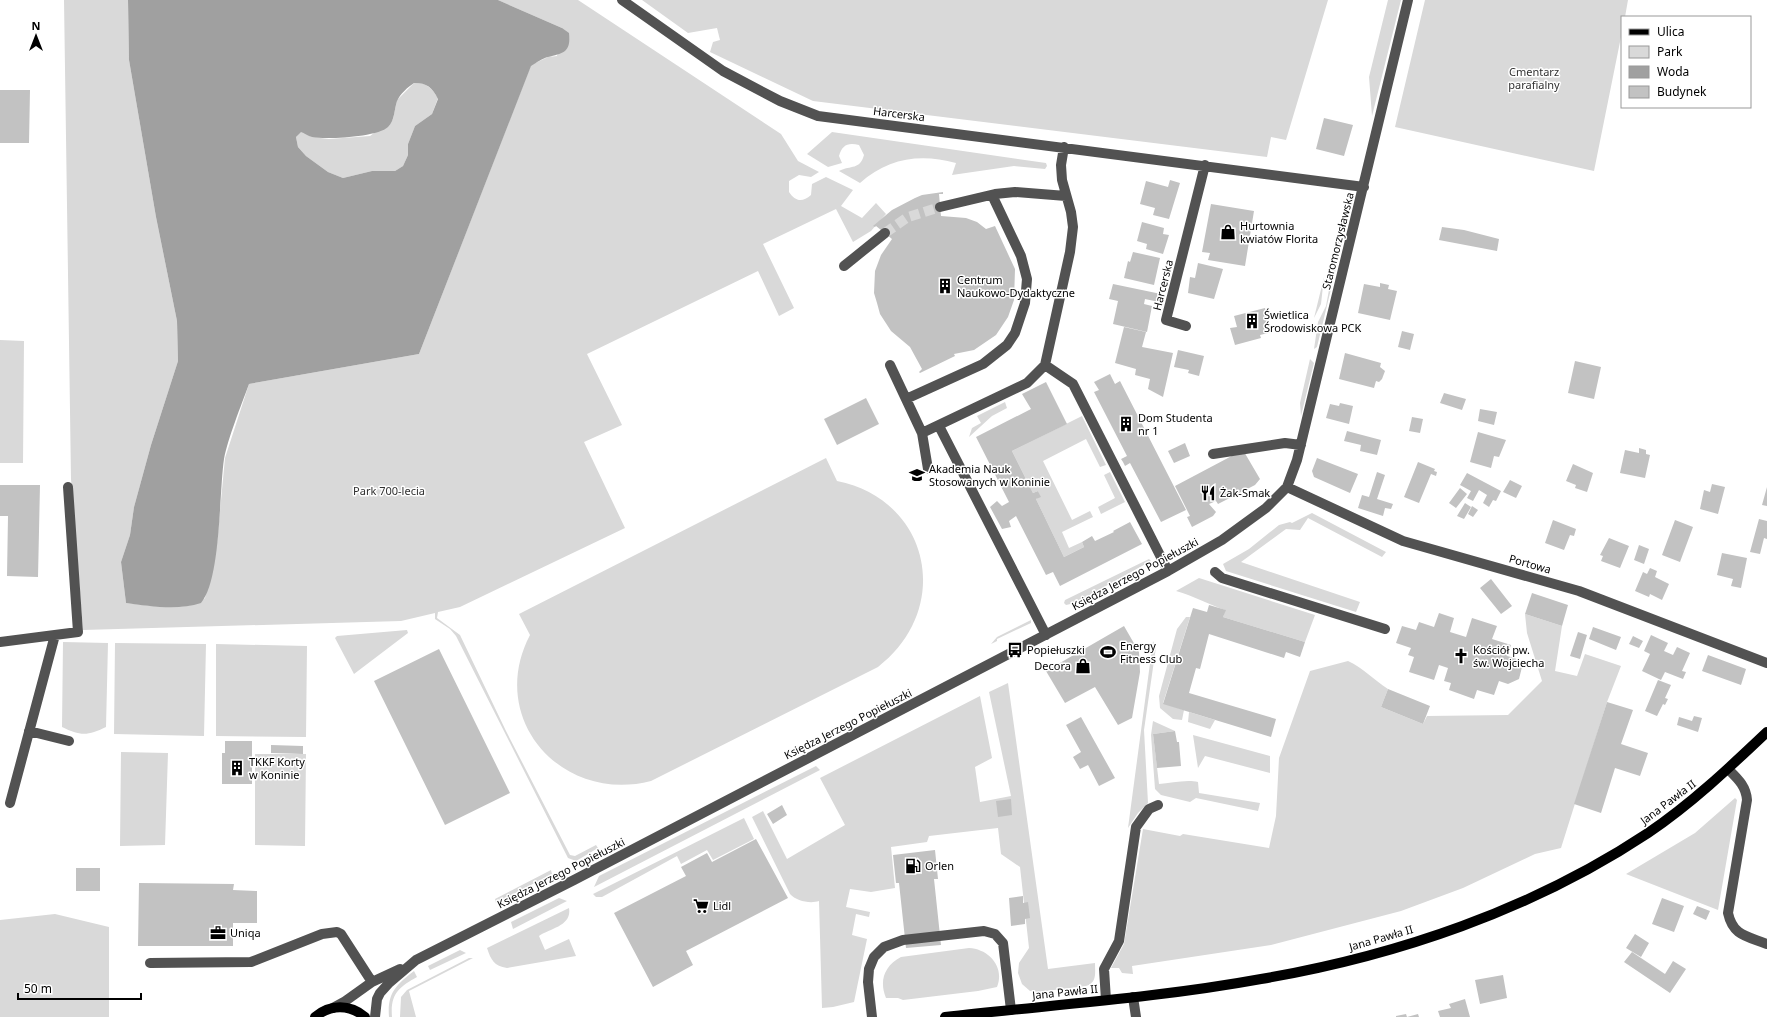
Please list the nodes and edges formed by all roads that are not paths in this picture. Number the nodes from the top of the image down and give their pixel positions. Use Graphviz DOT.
graph roads {
  1 [pos="622,0"];
  2 [pos="1408,0"];
  3 [pos="1064,147"];
  4 [pos="1205,165"];
  5 [pos="1364,187"];
  6 [pos="992,194"];
  7 [pos="1066,196"];
  8 [pos="940,207"];
  9 [pos="885,233"];
  10 [pos="844,266"];
  11 [pos="1186,326"];
  12 [pos="890,365"];
  13 [pos="1045,365"];
  14 [pos="906,399"];
  15 [pos="939,426"];
  16 [pos="922,433"];
  17 [pos="1301,445"];
  18 [pos="1213,454"];
  19 [pos="928,469"];
  20 [pos="68,487"];
  21 [pos="1287,487"];
  22 [pos="1168,571"];
  23 [pos="1215,572"];
  24 [pos="1385,629"];
  25 [pos="55,635"];
  26 [pos="1046,635"];
  27 [pos="0,642"];
  28 [pos="1767,663"];
  29 [pos="29,731"];
  30 [pos="1767,732"];
  31 [pos="69,741"];
  32 [pos="1728,769"];
  33 [pos="10,803"];
  34 [pos="1158,805"];
  35 [pos="1767,944"];
  36 [pos="150,963"];
  37 [pos="409,965"];
  38 [pos="372,982"];
  39 [pos="1133,997"];
  40 [pos="1106,1000"];
  41 [pos="333,1008"];
  42 [pos="1011,1010"];
  43 [pos="315,1017"];
  44 [pos="365,1017"];
  45 [pos="376,1017"];
  46 [pos="872,1017"];
  47 [pos="945,1017"];
  48 [pos="1136,1017"];
  1 -- 3 [label="street, Harcerska"];
  2 -- 5 [label="street, Staromorzysławska"];
  3 -- 4 [label="street, Harcerska"];
  3 -- 7 [label="street"];
  4 -- 5 [label="street, Harcerska"];
  4 -- 11 [label="street, Harcerska"];
  5 -- 17 [label="street, Staromorzysławska"];
  6 -- 7 [label="street"];
  6 -- 8 [label="street"];
  6 -- 14 [label="street"];
  7 -- 13 [label="street"];
  9 -- 10 [label="street"];
  12 -- 14 [label="street"];
  13 -- 15 [label="street"];
  13 -- 22 [label="street"];
  14 -- 16 [label="street"];
  15 -- 16 [label="street"];
  15 -- 26 [label="street"];
  16 -- 19 [label="street"];
  17 -- 18 [label="street"];
  17 -- 21 [label="street, Staromorzysławska"];
  20 -- 25 [label="street"];
  21 -- 22 [label="street, Księdza Jerzego Popiełuszki"];
  21 -- 28 [label="street, Portowa"];
  22 -- 26 [label="street, Księdza Jerzego Popiełuszki"];
  23 -- 24 [label="street"];
  25 -- 27 [label="street"];
  25 -- 29 [label="street"];
  26 -- 37 [label="street, Księdza Jerzego Popiełuszki"];
  29 -- 31 [label="street"];
  29 -- 33 [label="street"];
  30 -- 32 [label="main road, Jana Pawła II"];
  32 -- 35 [label="street"];
  32 -- 39 [label="main road, Jana Pawła II"];
  34 -- 40 [label="street"];
  36 -- 38 [label="street"];
  37 -- 38 [label="street, Księdza Jerzego Popiełuszki"];
  37 -- 45 [label="street, Księdza Jerzego Popiełuszki"];
  38 -- 41 [label="street, Księdza Jerzego Popiełuszki"];
  39 -- 40 [label="main road, Jana Pawła II"];
  39 -- 48 [label="street"];
  40 -- 42 [label="main road, Jana Pawła II"];
  41 -- 43 [label="main road"];
  41 -- 44 [label="main road"];
  42 -- 46 [label="street"];
  42 -- 47 [label="main road, Jana Pawła II"];
}
